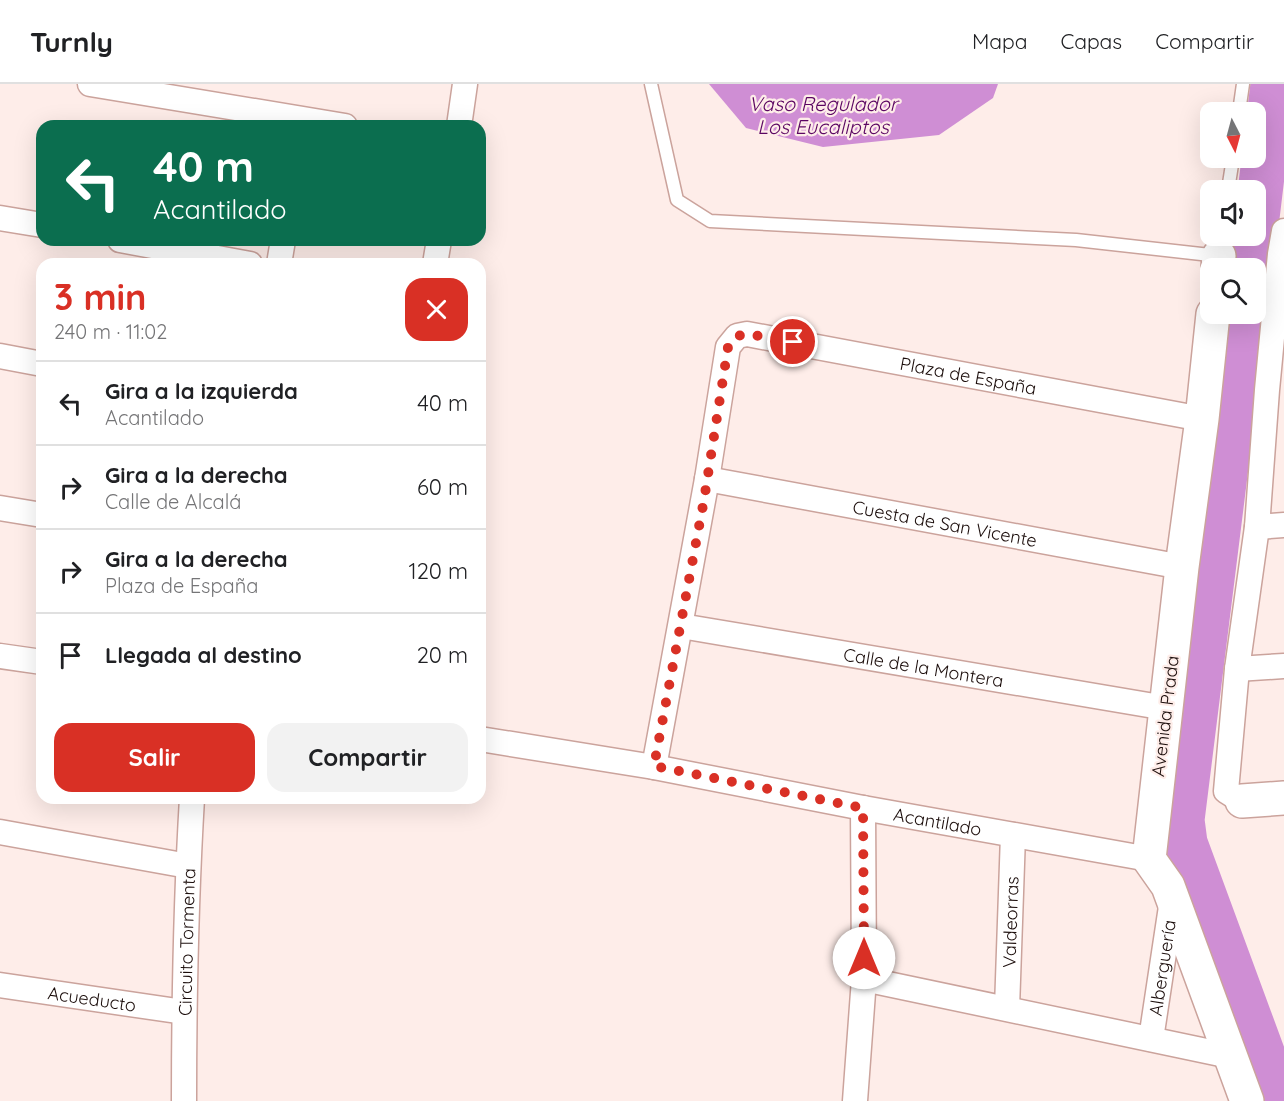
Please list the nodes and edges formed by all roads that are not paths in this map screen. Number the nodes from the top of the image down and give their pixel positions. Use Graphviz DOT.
graph roads {
  1 [pos="90,84"];
  2 [pos="465,84"];
  3 [pos="651,84"];
  4 [pos="1243,84"];
  5 [pos="1240,102"];
  6 [pos="292,120"];
  7 [pos="460,120"];
  8 [pos="0,218"];
  9 [pos="36,224"];
  10 [pos="152,246"];
  11 [pos="1283,246"];
  12 [pos="1220,253"];
  13 [pos="218,258"];
  14 [pos="1212,324"];
  15 [pos="0,356"];
  16 [pos="36,363"];
  17 [pos="1275,389"];
  18 [pos="1202,419"];
  19 [pos="707,479"];
  20 [pos="0,508"];
  21 [pos="36,514"];
  22 [pos="1284,525"];
  23 [pos="1257,527"];
  24 [pos="1182,567"];
  25 [pos="681,626"];
  26 [pos="0,656"];
  27 [pos="36,661"];
  28 [pos="1284,666"];
  29 [pos="1237,669"];
  30 [pos="1166,708"];
  31 [pos="486,740"];
  32 [pos="654,766"];
  33 [pos="1284,798"];
  34 [pos="1242,801"];
  35 [pos="192,804"];
  36 [pos="863,808"];
  37 [pos="0,832"];
  38 [pos="1013,836"];
  39 [pos="1149,859"];
  40 [pos="188,866"];
  41 [pos="1173,898"];
  42 [pos="864,979"];
  43 [pos="0,985"];
  44 [pos="1007,1008"];
  45 [pos="184,1012"];
  46 [pos="1151,1039"];
  47 [pos="1230,1056"];
  48 [pos="184,1101"];
  49 [pos="855,1101"];
  50 [pos="1247,1101"];
  1 -- 6 [label="street"];
  2 -- 7 [label="street"];
  3 -- 12 [label="lane"];
  4 -- 5 [label="lane"];
  8 -- 9 [label="street"];
  10 -- 13 [label="street"];
  11 -- 17 [label="street"];
  14 -- 18 [label="street, Avenida Prada"];
  15 -- 16 [label="street"];
  17 -- 23 [label="street"];
  18 -- 19 [label="street, Plaza de España"];
  18 -- 24 [label="street, Avenida Prada"];
  19 -- 24 [label="street, Cuesta de San Vicente"];
  19 -- 25 [label="street"];
  20 -- 21 [label="street"];
  22 -- 23 [label="street"];
  23 -- 29 [label="street"];
  24 -- 30 [label="street, Avenida Prada"];
  25 -- 30 [label="street, Calle de la Montera"];
  25 -- 32 [label="street"];
  26 -- 27 [label="street"];
  28 -- 29 [label="street"];
  29 -- 34 [label="street"];
  30 -- 39 [label="street, Avenida Prada"];
  31 -- 32 [label="street, Acantilado"];
  32 -- 36 [label="street, Acantilado"];
  33 -- 34 [label="street"];
  35 -- 40 [label="street"];
  36 -- 38 [label="street, Acantilado"];
  36 -- 42 [label="street"];
  37 -- 40 [label="street, Circuito Tormenta"];
  38 -- 39 [label="street, Acantilado"];
  38 -- 44 [label="street, Valdeorras"];
  39 -- 41 [label="street"];
  40 -- 45 [label="street, Circuito Tormenta"];
  41 -- 46 [label="street, Alberguería"];
  41 -- 47 [label="street"];
  42 -- 44 [label="street"];
  42 -- 49 [label="street"];
  43 -- 45 [label="street, Acueducto"];
  44 -- 46 [label="street"];
  45 -- 48 [label="street, Circuito Tormenta"];
  46 -- 47 [label="street"];
  47 -- 50 [label="street"];
}
